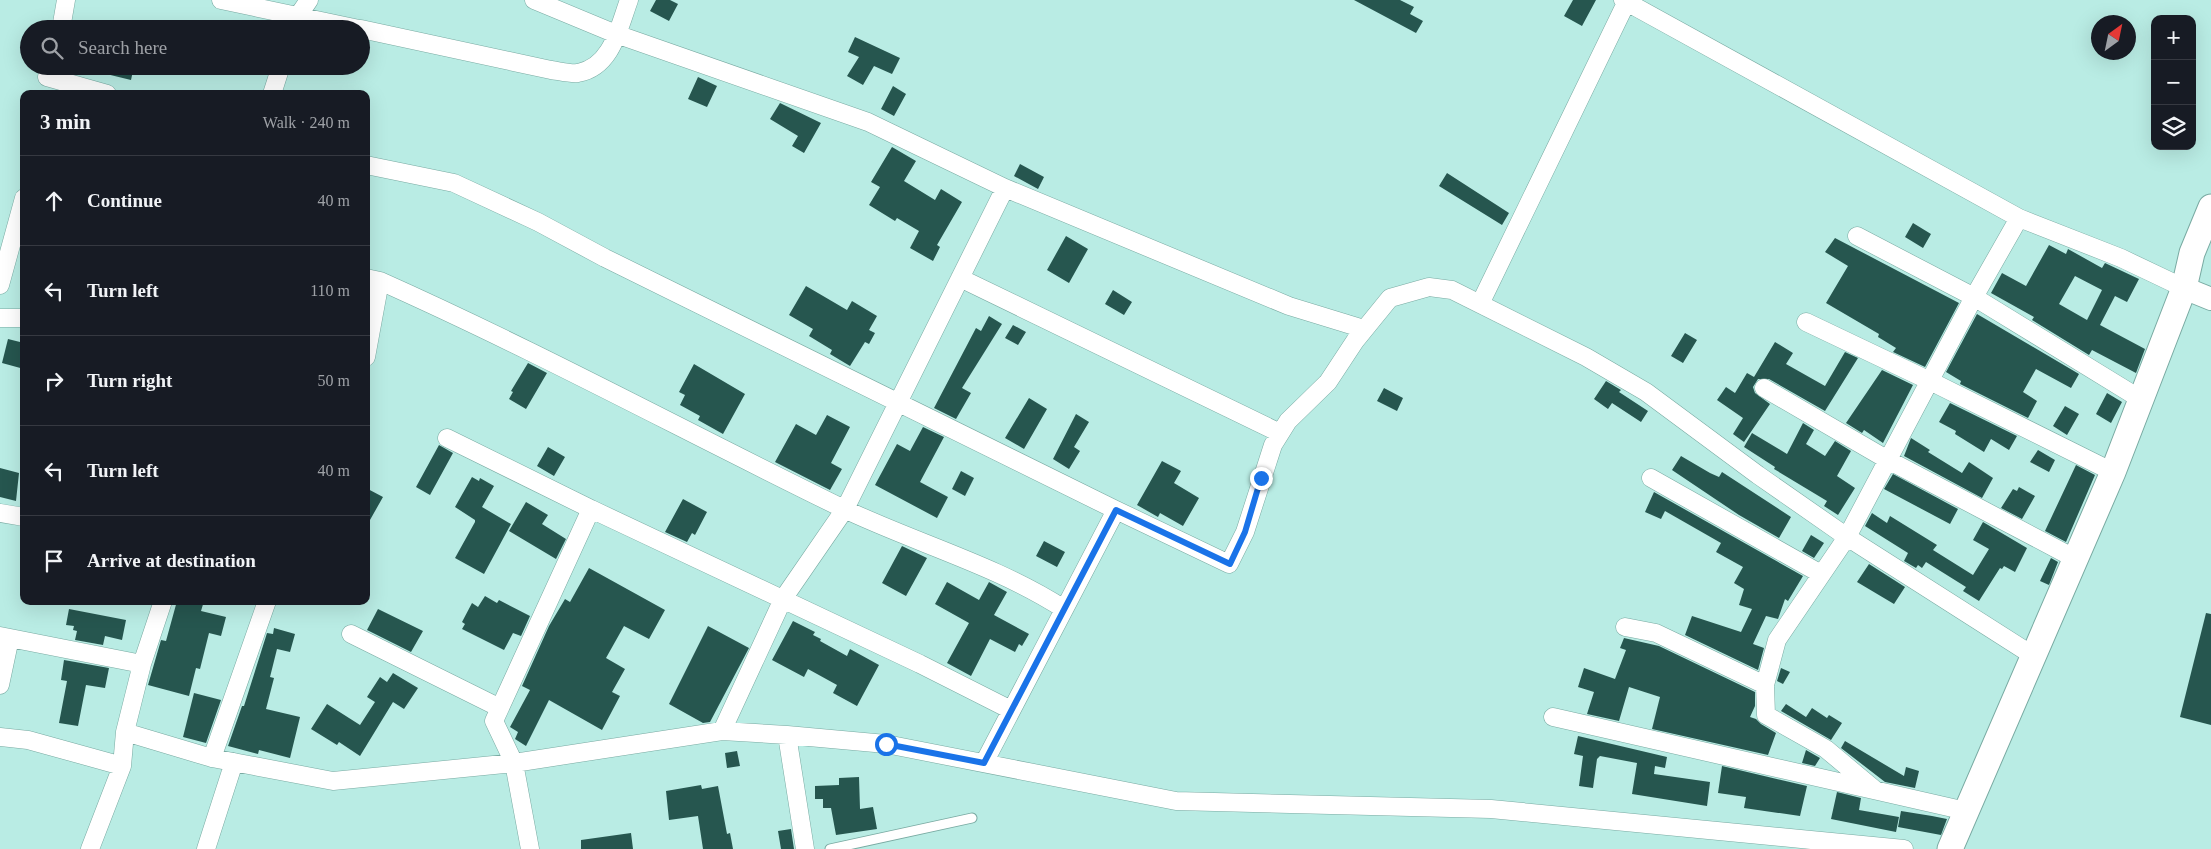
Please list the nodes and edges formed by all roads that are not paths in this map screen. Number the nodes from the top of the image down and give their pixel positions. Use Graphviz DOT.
graph roads {
  1 [pos="66,0"];
  2 [pos="221,0"];
  3 [pos="309,0"];
  4 [pos="534,0"];
  5 [pos="629,0"];
  6 [pos="1625,1"];
  7 [pos="63,20"];
  8 [pos="289,20"];
  9 [pos="297,20"];
  10 [pos="370,31"];
  11 [pos="616,34"];
  12 [pos="278,75"];
  13 [pos="47,79"];
  14 [pos="91,90"];
  15 [pos="273,90"];
  16 [pos="370,166"];
  17 [pos="1005,188"];
  18 [pos="2211,207"];
  19 [pos="20,212"];
  20 [pos="2019,218"];
  21 [pos="1857,236"];
  22 [pos="960,278"];
  23 [pos="373,280"];
  24 [pos="0,285"];
  25 [pos="2184,288"];
  26 [pos="1974,297"];
  27 [pos="2211,300"];
  28 [pos="1480,304"];
  29 [pos="370,313"];
  30 [pos="0,318"];
  31 [pos="20,318"];
  32 [pos="1806,322"];
  33 [pos="1364,329"];
  34 [pos="1930,381"];
  35 [pos="1764,388"];
  36 [pos="2142,400"];
  37 [pos="898,403"];
  38 [pos="1280,433"];
  39 [pos="447,438"];
  40 [pos="1888,460"];
  41 [pos="2113,472"];
  42 [pos="1651,478"];
  43 [pos="591,509"];
  44 [pos="844,509"];
  45 [pos="1116,510"];
  46 [pos="0,513"];
  47 [pos="20,516"];
  48 [pos="1847,537"];
  49 [pos="2074,558"];
  50 [pos="1821,574"];
  51 [pos="783,599"];
  52 [pos="162,605"];
  53 [pos="266,605"];
  54 [pos="1064,609"];
  55 [pos="1626,627"];
  56 [pos="351,634"];
  57 [pos="5,637"];
  58 [pos="2032,655"];
  59 [pos="142,664"];
  60 [pos="0,685"];
  61 [pos="1765,685"];
  62 [pos="500,708"];
  63 [pos="1011,710"];
  64 [pos="1553,718"];
  65 [pos="722,731"];
  66 [pos="126,732"];
  67 [pos="787,735"];
  68 [pos="0,736"];
  69 [pos="212,758"];
  70 [pos="234,762"];
  71 [pos="514,763"];
  72 [pos="984,763"];
  73 [pos="122,766"];
  74 [pos="1877,792"];
  75 [pos="1966,811"];
  76 [pos="972,818"];
  77 [pos="90,849"];
  78 [pos="206,849"];
  79 [pos="530,849"];
  80 [pos="806,849"];
  81 [pos="830,849"];
  82 [pos="1904,849"];
  83 [pos="1950,849"];
  1 -- 7 [label="street"];
  2 -- 8 [label="street"];
  3 -- 9 [label="street"];
  4 -- 11 [label="street"];
  5 -- 11 [label="street"];
  6 -- 20 [label="street"];
  6 -- 28 [label="street"];
  10 -- 11 [label="street"];
  11 -- 17 [label="street"];
  12 -- 15 [label="street"];
  13 -- 14 [label="street"];
  16 -- 37 [label="street"];
  17 -- 22 [label="street"];
  17 -- 33 [label="street"];
  18 -- 25 [label="main road"];
  19 -- 24 [label="street"];
  20 -- 25 [label="street"];
  20 -- 26 [label="street"];
  21 -- 26 [label="street"];
  22 -- 37 [label="street"];
  22 -- 38 [label="street"];
  23 -- 29 [label="street"];
  23 -- 44 [label="street"];
  25 -- 27 [label="street"];
  25 -- 36 [label="main road"];
  26 -- 34 [label="street"];
  26 -- 36 [label="street"];
  28 -- 33 [label="street"];
  28 -- 48 [label="street"];
  30 -- 31 [label="street"];
  32 -- 34 [label="street"];
  33 -- 38 [label="street"];
  34 -- 40 [label="street"];
  34 -- 41 [label="street"];
  35 -- 40 [label="street"];
  36 -- 41 [label="main road"];
  37 -- 44 [label="street"];
  37 -- 45 [label="street"];
  38 -- 45 [label="street"];
  39 -- 43 [label="street"];
  40 -- 48 [label="street"];
  40 -- 49 [label="street"];
  41 -- 49 [label="main road"];
  42 -- 50 [label="street"];
  43 -- 51 [label="street"];
  43 -- 62 [label="street"];
  44 -- 51 [label="street"];
  44 -- 54 [label="street"];
  45 -- 54 [label="street"];
  46 -- 47 [label="street"];
  48 -- 50 [label="street"];
  48 -- 58 [label="street"];
  49 -- 58 [label="main road"];
  50 -- 61 [label="street"];
  51 -- 63 [label="street"];
  51 -- 65 [label="street"];
  52 -- 59 [label="street"];
  53 -- 69 [label="street"];
  54 -- 63 [label="street"];
  55 -- 61 [label="street"];
  56 -- 62 [label="street"];
  57 -- 59 [label="street"];
  57 -- 60 [label="street"];
  58 -- 75 [label="main road"];
  59 -- 66 [label="street"];
  61 -- 74 [label="street"];
  62 -- 71 [label="street"];
  63 -- 72 [label="street"];
  64 -- 74 [label="street"];
  65 -- 67 [label="street"];
  65 -- 71 [label="street"];
  66 -- 69 [label="street"];
  66 -- 73 [label="street"];
  67 -- 72 [label="street"];
  67 -- 80 [label="street"];
  68 -- 73 [label="street"];
  69 -- 70 [label="street"];
  70 -- 71 [label="street"];
  70 -- 78 [label="street"];
  71 -- 79 [label="street"];
  72 -- 82 [label="street"];
  73 -- 77 [label="street"];
  74 -- 75 [label="street"];
  75 -- 83 [label="main road"];
  76 -- 81 [label="lane"];
}
